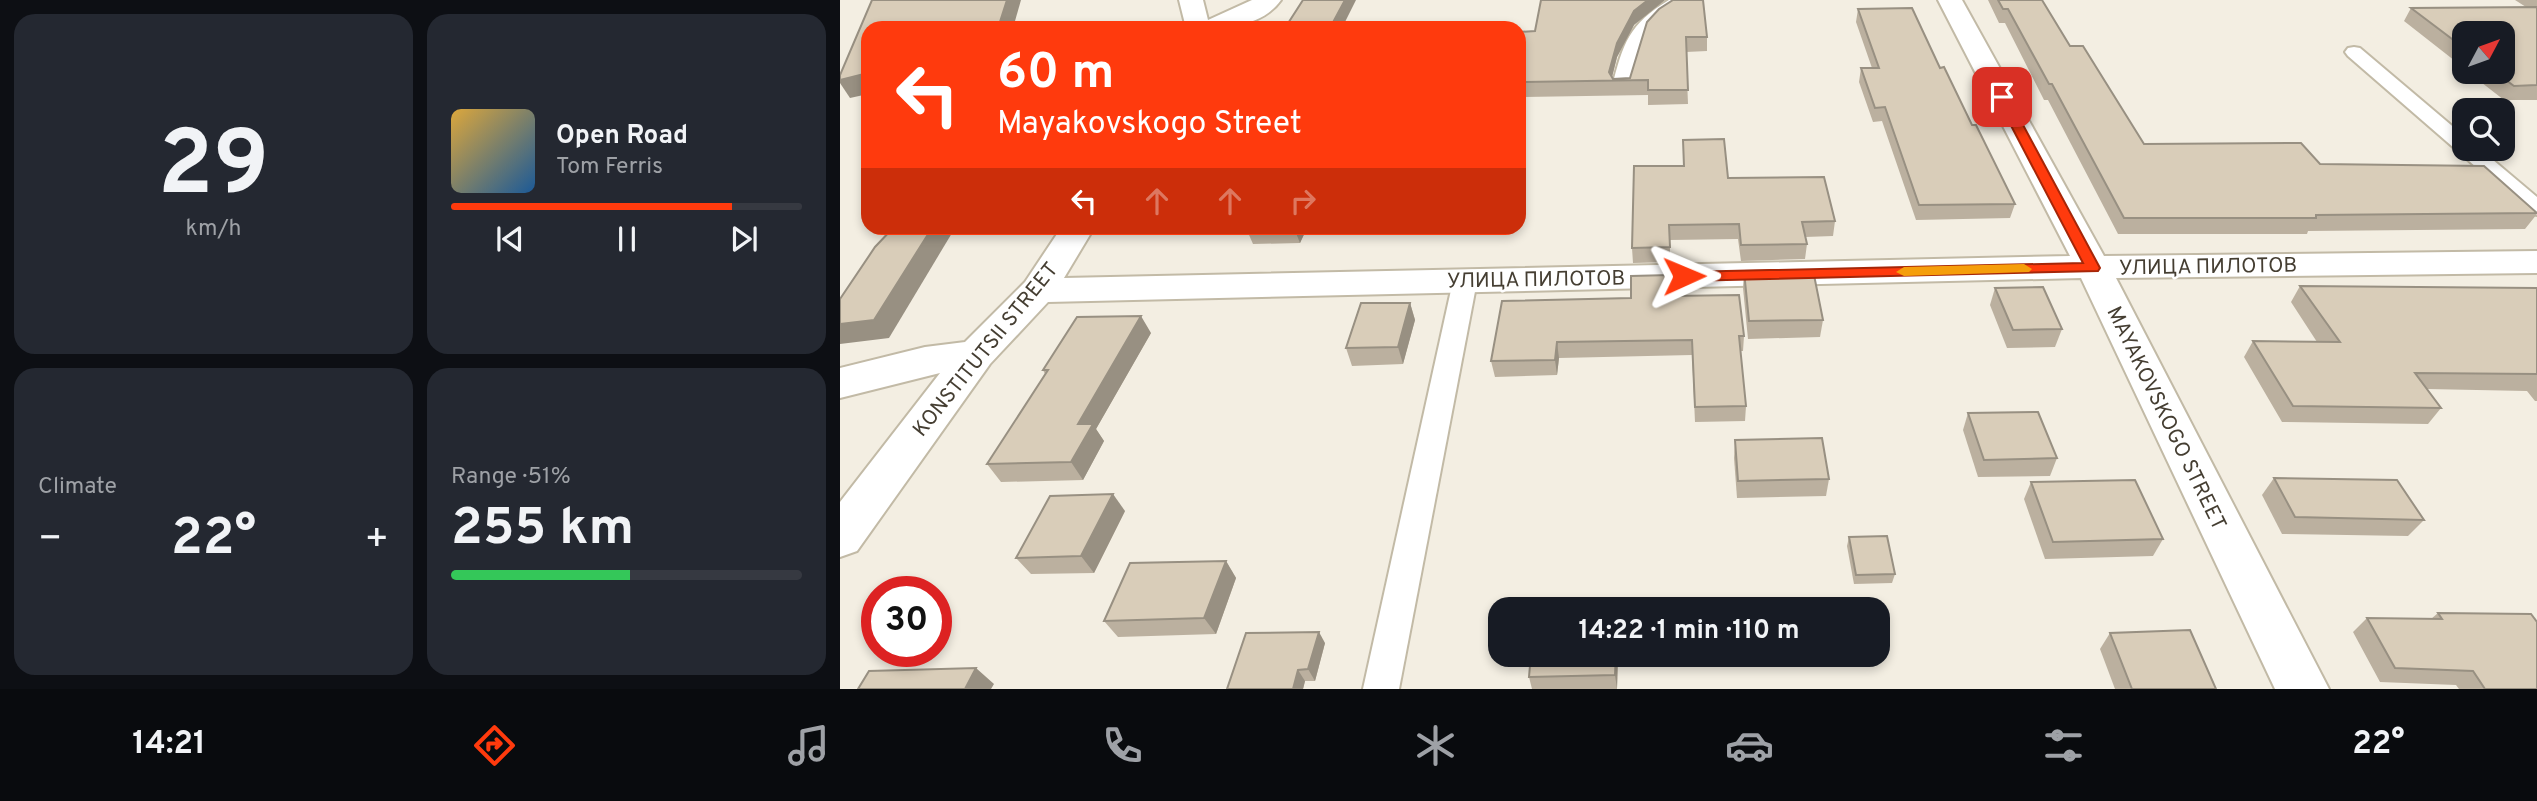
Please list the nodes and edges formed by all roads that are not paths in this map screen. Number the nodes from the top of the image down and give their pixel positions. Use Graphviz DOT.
graph roads {
  1 [pos="1191,0"];
  2 [pos="1269,0"];
  3 [pos="1681,0"];
  4 [pos="1950,0"];
  5 [pos="1196,21"];
  6 [pos="1228,21"];
  7 [pos="2354,52"];
  8 [pos="1621,87"];
  9 [pos="2452,135"];
  10 [pos="2482,161"];
  11 [pos="2537,208"];
  12 [pos="1073,235"];
  13 [pos="2537,262"];
  14 [pos="2093,268"];
  15 [pos="1465,281"];
  16 [pos="1038,290"];
  17 [pos="976,354"];
  18 [pos="840,383"];
  19 [pos="840,537"];
  20 [pos="1381,689"];
  21 [pos="2302,689"];
  1 -- 5 [label="street"];
  2 -- 6 [label="street"];
  3 -- 8 [label="lane"];
  4 -- 14 [label="street, MAYAKOVSKOGO STREET"];
  7 -- 9 [label="lane"];
  10 -- 11 [label="lane"];
  12 -- 16 [label="street, KONSTITUTSII STREET"];
  13 -- 14 [label="street, УЛИЦА ПИЛОТОВ"];
  14 -- 15 [label="street, УЛИЦА ПИЛОТОВ"];
  14 -- 21 [label="street, MAYAKOVSKOGO STREET"];
  15 -- 16 [label="street, УЛИЦА ПИЛОТОВ"];
  15 -- 20 [label="lane"];
  16 -- 17 [label="street, KONSTITUTSII STREET"];
  17 -- 18 [label="street"];
  17 -- 19 [label="street, KONSTITUTSII STREET"];
}
